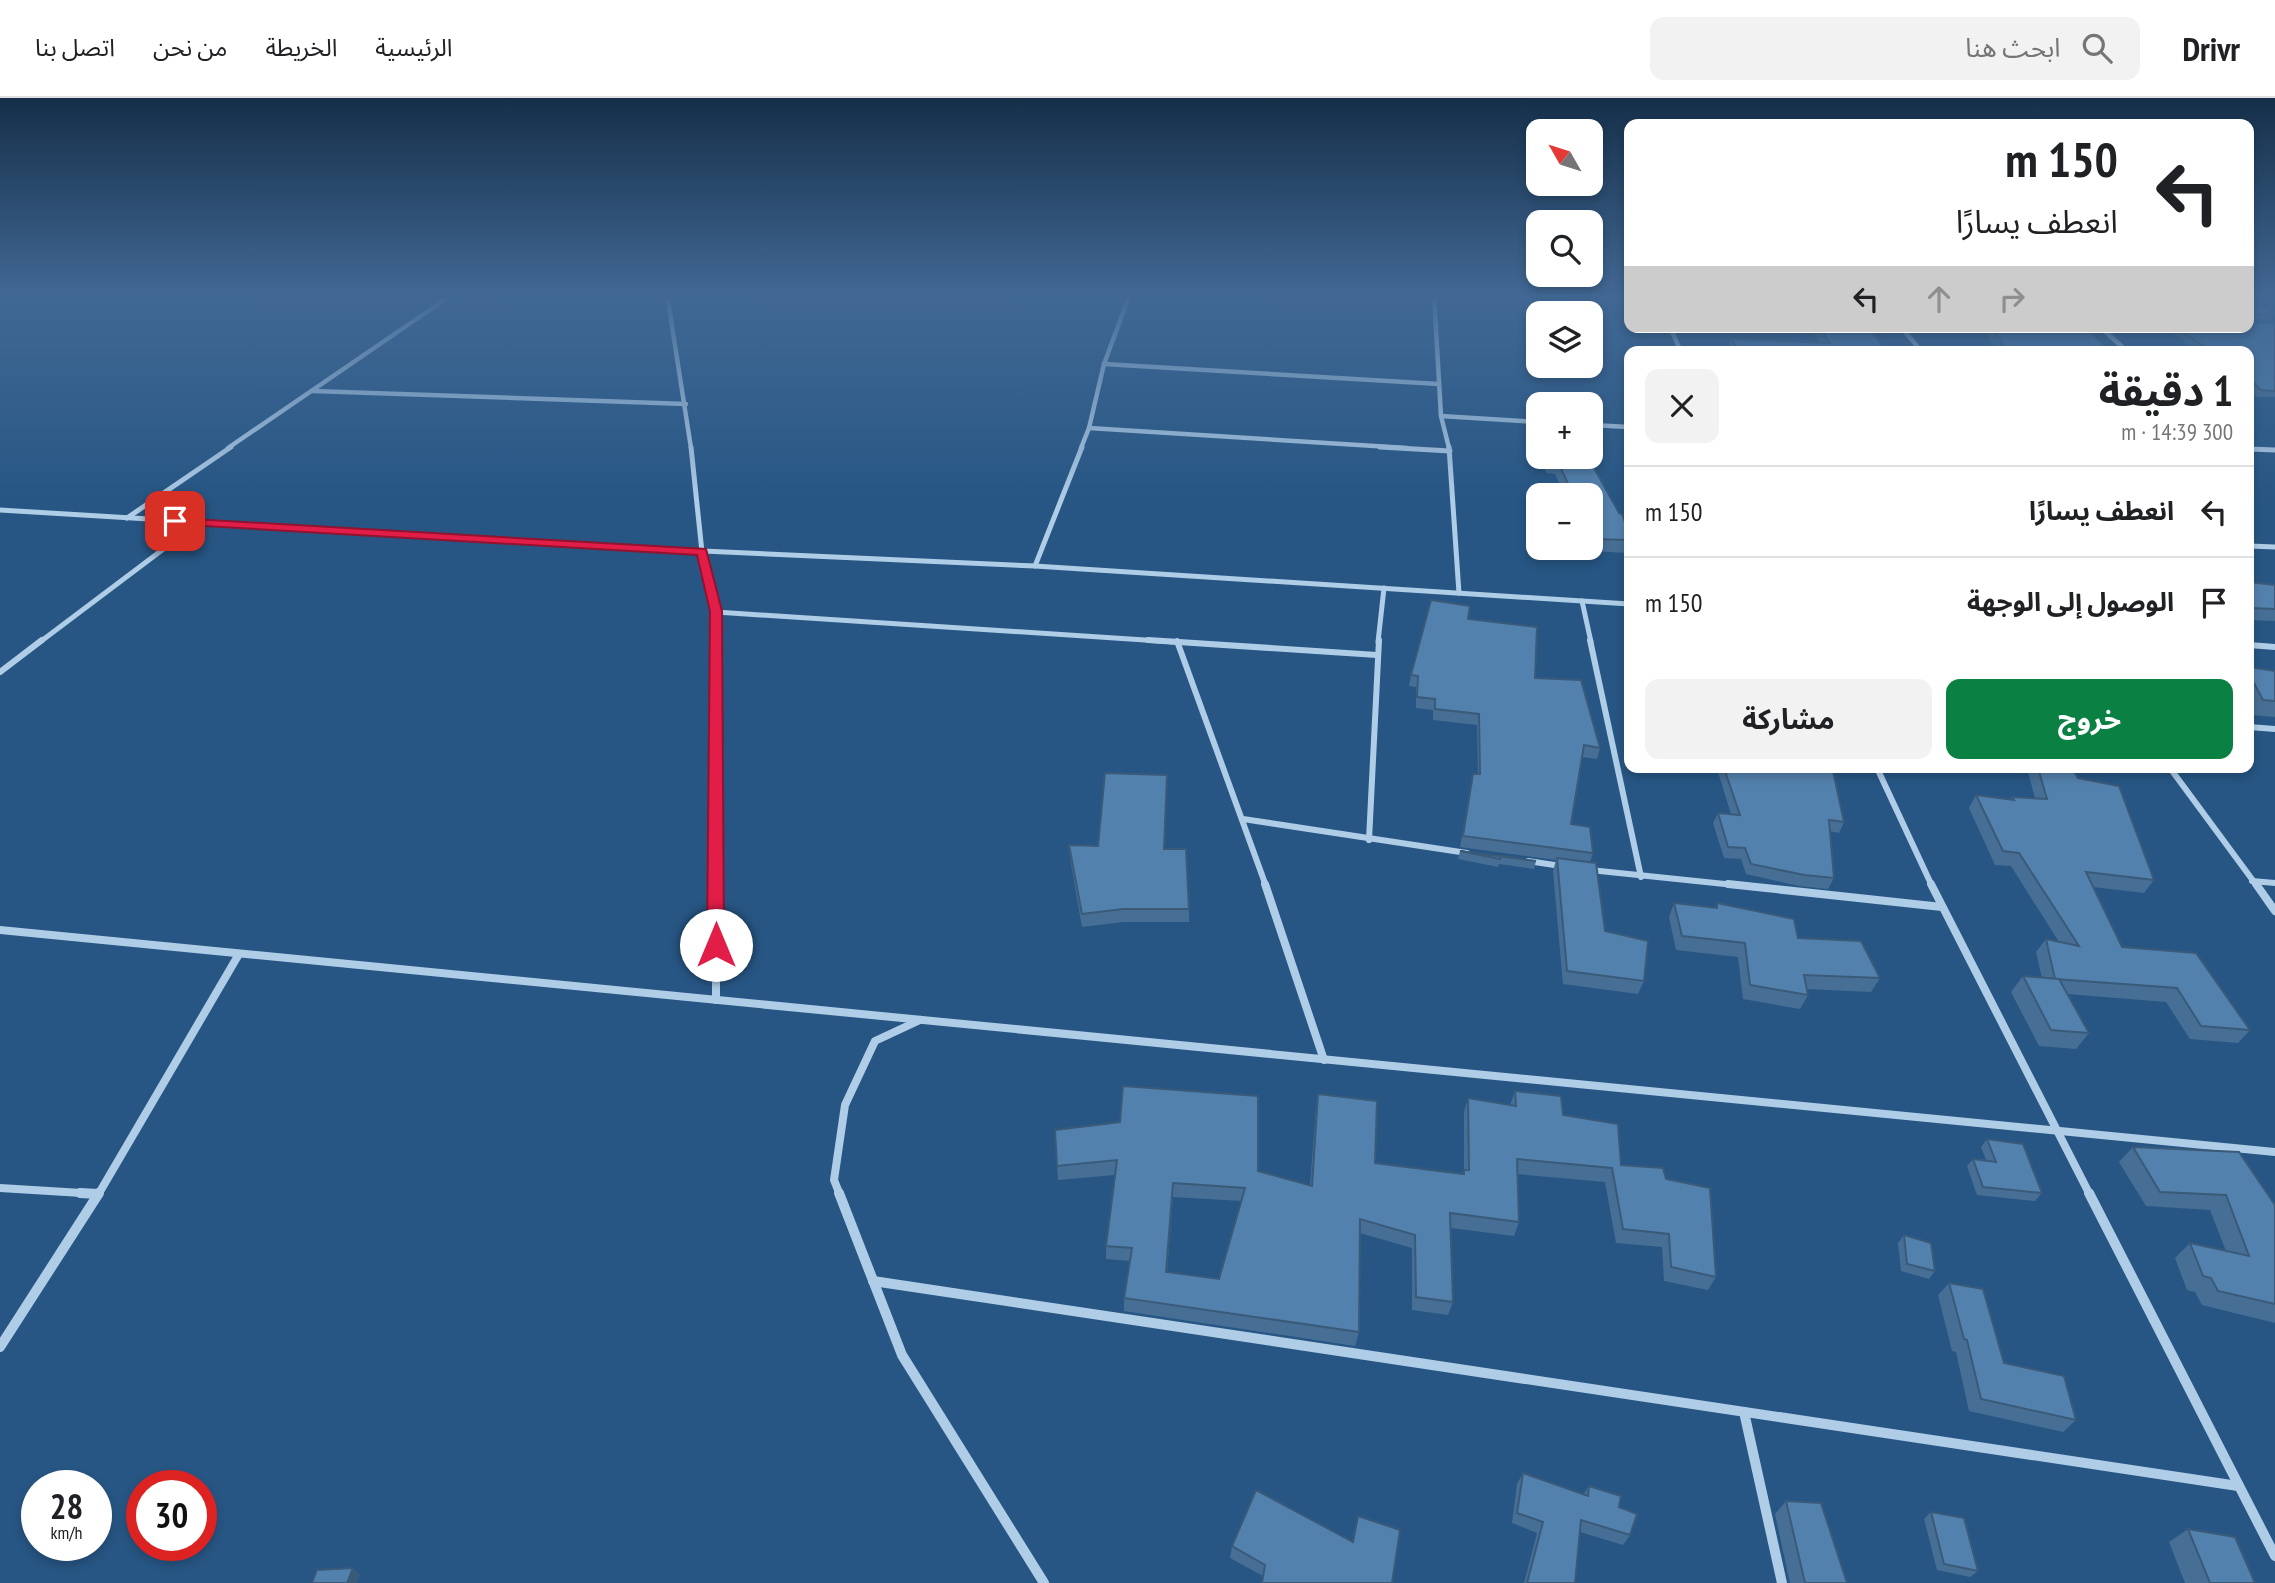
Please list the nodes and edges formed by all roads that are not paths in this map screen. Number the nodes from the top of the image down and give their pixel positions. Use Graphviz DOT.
graph roads {
  1 [pos="352,363"];
  2 [pos="679,363"];
  3 [pos="1438,363"];
  4 [pos="1104,364"];
  5 [pos="1439,384"];
  6 [pos="312,391"];
  7 [pos="686,404"];
  8 [pos="1441,416"];
  9 [pos="1526,421"];
  10 [pos="1603,426"];
  11 [pos="1624,427"];
  12 [pos="1089,428"];
  13 [pos="2254,449"];
  14 [pos="2275,450"];
  15 [pos="1450,451"];
  16 [pos="0,510"];
  17 [pos="10,511"];
  18 [pos="0,517"];
  19 [pos="127,518"];
  20 [pos="199,523"];
  21 [pos="2254,546"];
  22 [pos="2275,547"];
  23 [pos="702,552"];
  24 [pos="1035,566"];
  25 [pos="1384,588"];
  26 [pos="1459,593"];
  27 [pos="1582,601"];
  28 [pos="1624,604"];
  29 [pos="716,611"];
  30 [pos="1177,641"];
  31 [pos="2254,646"];
  32 [pos="2275,648"];
  33 [pos="1377,655"];
  34 [pos="0,672"];
  35 [pos="2254,727"];
  36 [pos="2275,729"];
  37 [pos="1879,773"];
  38 [pos="2175,773"];
  39 [pos="1243,819"];
  40 [pos="1369,840"];
  41 [pos="1478,855"];
  42 [pos="1519,860"];
  43 [pos="1573,868"];
  44 [pos="1587,869"];
  45 [pos="1642,877"];
  46 [pos="2252,881"];
  47 [pos="2275,883"];
  48 [pos="1942,907"];
  49 [pos="2275,911"];
  50 [pos="0,930"];
  51 [pos="239,954"];
  52 [pos="716,1000"];
  53 [pos="920,1020"];
  54 [pos="1324,1060"];
  55 [pos="2059,1131"];
  56 [pos="2275,1152"];
  57 [pos="0,1188"];
  58 [pos="98,1194"];
  59 [pos="873,1281"];
  60 [pos="0,1347"];
  61 [pos="1744,1412"];
  62 [pos="2238,1486"];
  63 [pos="2275,1556"];
  64 [pos="1044,1583"];
  65 [pos="1782,1583"];
  1 -- 6 [label="street"];
  2 -- 7 [label="street"];
  3 -- 5 [label="street"];
  4 -- 5 [label="street"];
  4 -- 12 [label="street"];
  5 -- 8 [label="street"];
  6 -- 7 [label="street"];
  6 -- 19 [label="street"];
  7 -- 23 [label="street"];
  8 -- 9 [label="street"];
  8 -- 15 [label="street"];
  10 -- 11 [label="street"];
  12 -- 15 [label="street"];
  12 -- 24 [label="street"];
  13 -- 14 [label="street"];
  15 -- 26 [label="street"];
  16 -- 17 [label="street"];
  17 -- 18 [label="street"];
  17 -- 19 [label="street"];
  19 -- 20 [label="street"];
  20 -- 23 [label="street"];
  20 -- 34 [label="street"];
  21 -- 22 [label="street"];
  23 -- 24 [label="street"];
  23 -- 29 [label="street"];
  24 -- 25 [label="street"];
  25 -- 26 [label="street"];
  25 -- 33 [label="street"];
  26 -- 27 [label="street"];
  27 -- 28 [label="street"];
  27 -- 45 [label="street"];
  29 -- 30 [label="street"];
  29 -- 52 [label="street"];
  30 -- 33 [label="street"];
  30 -- 39 [label="street"];
  31 -- 32 [label="street"];
  33 -- 40 [label="street"];
  35 -- 36 [label="street"];
  37 -- 48 [label="street"];
  38 -- 46 [label="street"];
  39 -- 40 [label="street"];
  39 -- 54 [label="street"];
  40 -- 41 [label="street"];
  42 -- 43 [label="street"];
  44 -- 45 [label="street"];
  45 -- 48 [label="street"];
  46 -- 47 [label="street"];
  46 -- 49 [label="street"];
  48 -- 55 [label="street"];
  50 -- 51 [label="street"];
  51 -- 52 [label="street"];
  51 -- 58 [label="street"];
  52 -- 53 [label="street"];
  53 -- 54 [label="street"];
  53 -- 59 [label="street"];
  54 -- 55 [label="street"];
  55 -- 56 [label="street"];
  55 -- 62 [label="street"];
  57 -- 58 [label="street"];
  58 -- 60 [label="street"];
  59 -- 61 [label="street"];
  59 -- 64 [label="street"];
  61 -- 62 [label="street"];
  61 -- 65 [label="street"];
  62 -- 63 [label="street"];
}
